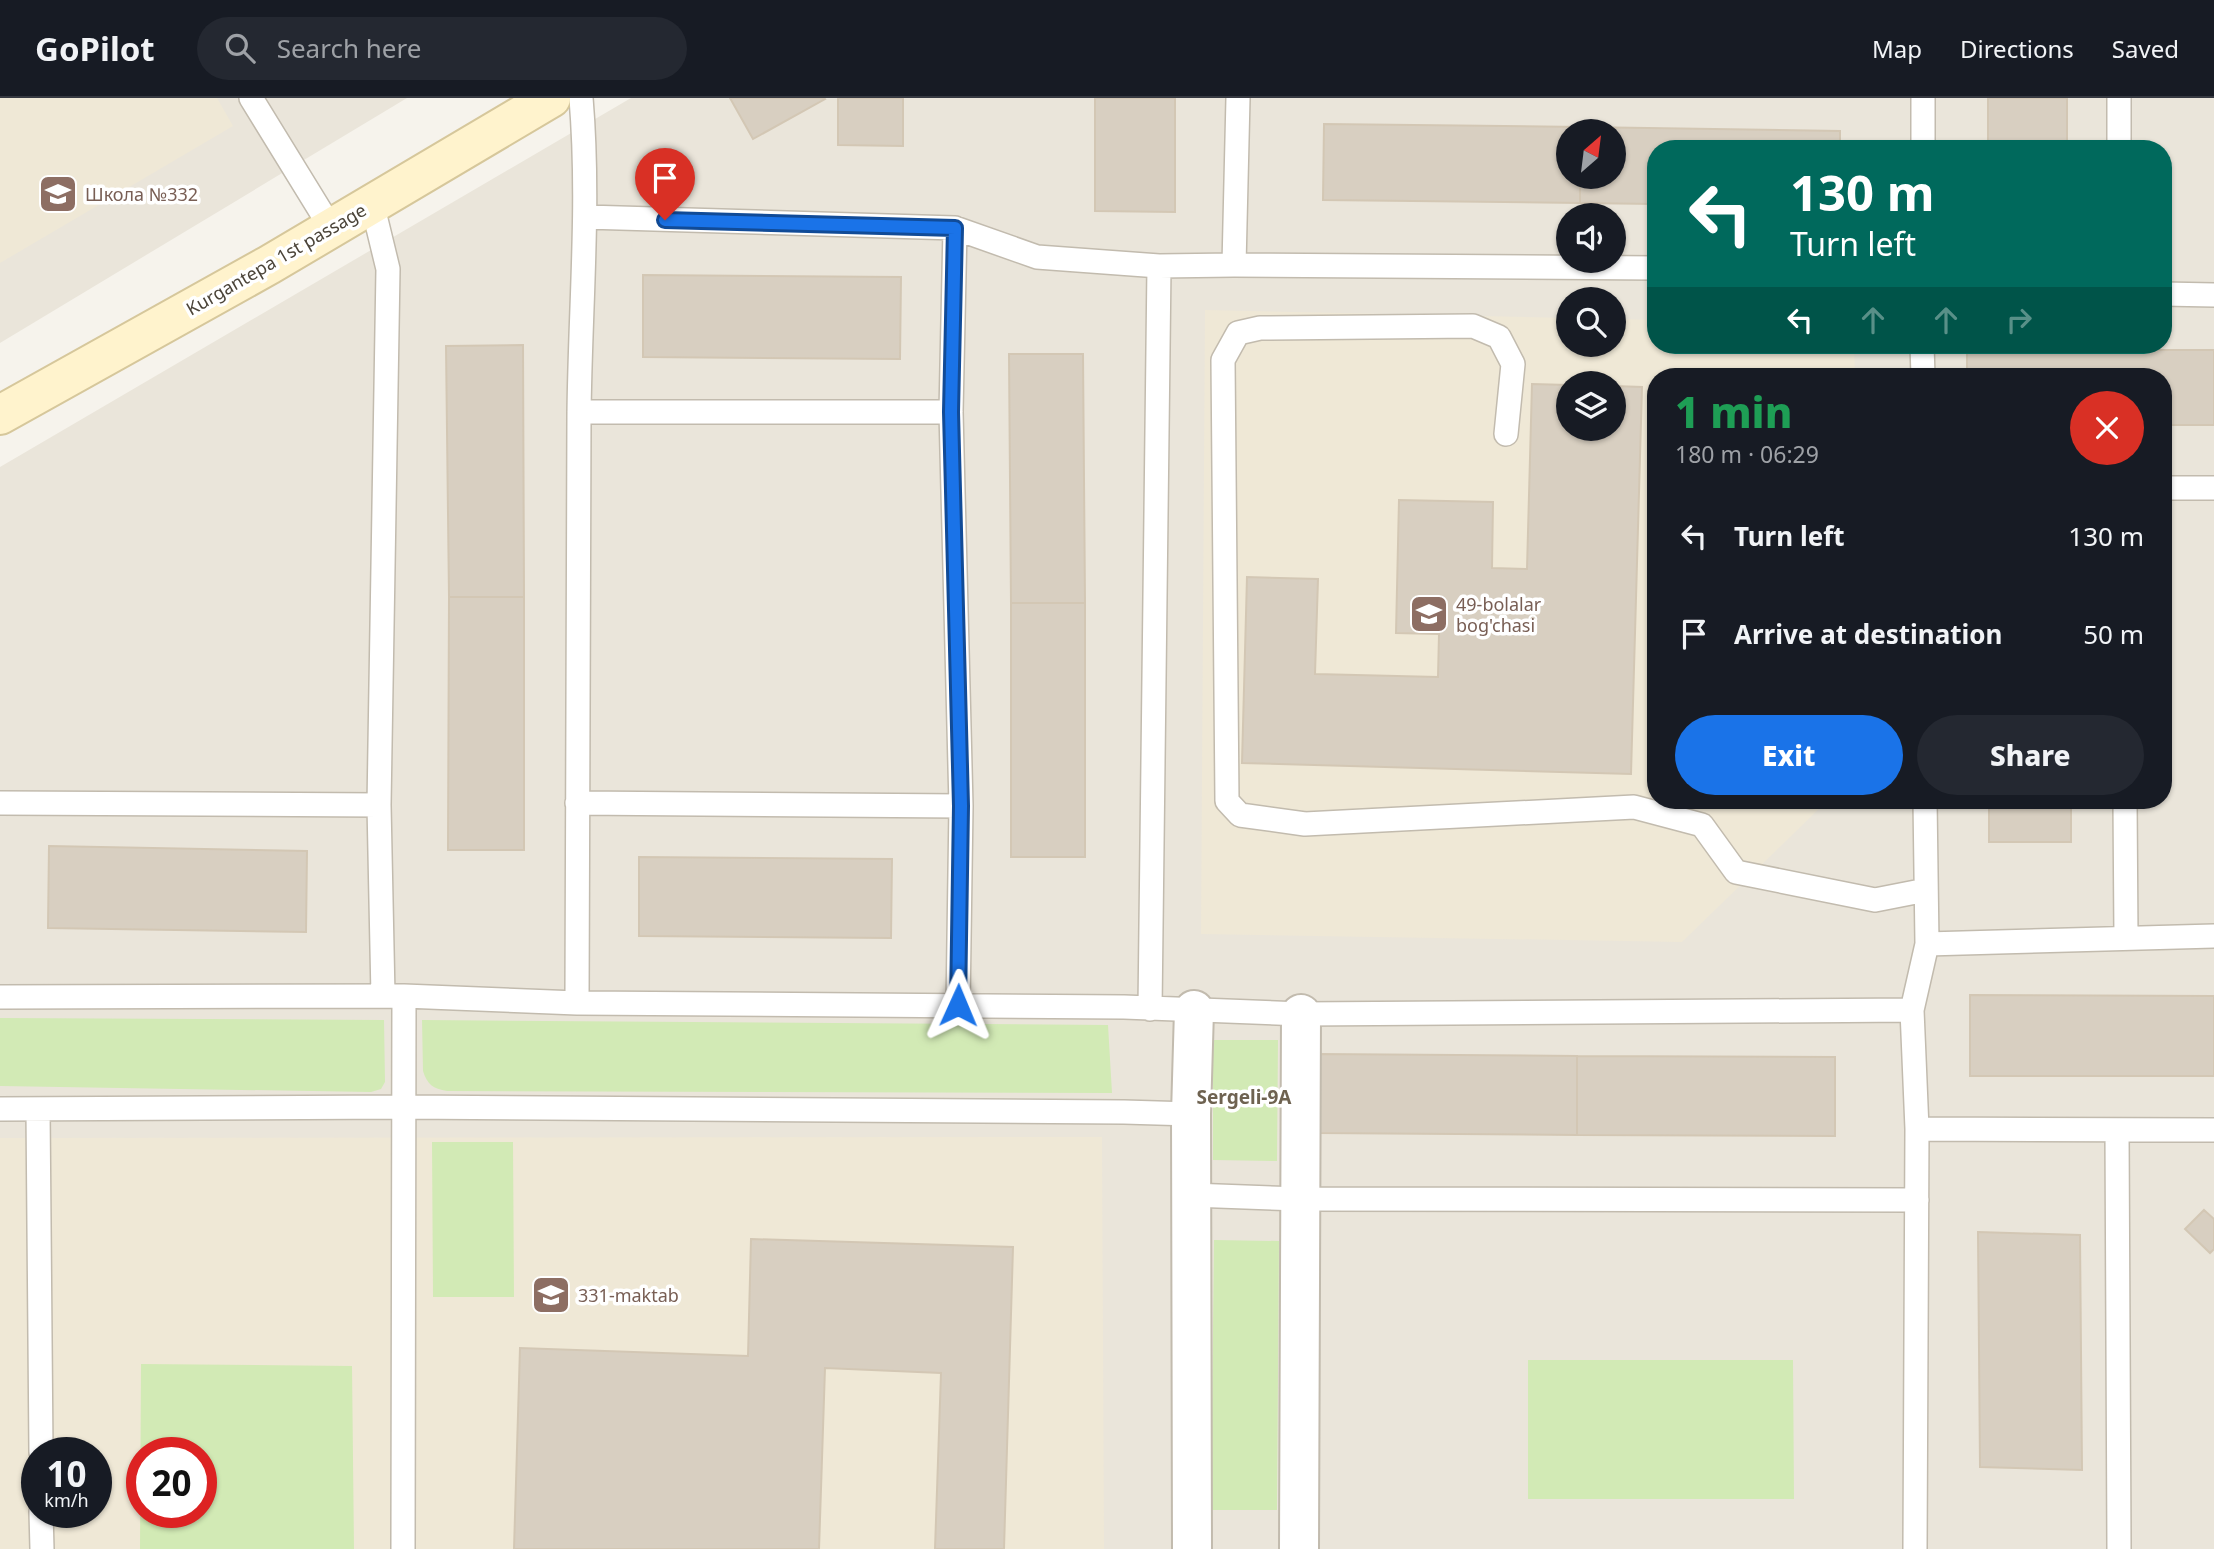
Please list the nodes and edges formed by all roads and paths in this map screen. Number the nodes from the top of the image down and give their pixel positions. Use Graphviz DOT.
graph roads {
  1 [pos="251,98"];
  2 [pos="551,98"];
  3 [pos="581,98"];
  4 [pos="1238,98"];
  5 [pos="1923,98"];
  6 [pos="2119,98"];
  7 [pos="1923,140"];
  8 [pos="2119,140"];
  9 [pos="372,204"];
  10 [pos="586,218"];
  11 [pos="331,228"];
  12 [pos="955,228"];
  13 [pos="1234,265"];
  14 [pos="1159,266"];
  15 [pos="1647,268"];
  16 [pos="2172,294"];
  17 [pos="2214,295"];
  18 [pos="579,412"];
  19 [pos="951,412"];
  20 [pos="0,415"];
  21 [pos="1506,434"];
  22 [pos="2172,488"];
  23 [pos="2214,488"];
  24 [pos="0,803"];
  25 [pos="577,803"];
  26 [pos="379,806"];
  27 [pos="961,806"];
  28 [pos="1925,809"];
  29 [pos="2125,809"];
  30 [pos="1926,890"];
  31 [pos="2214,936"];
  32 [pos="2126,938"];
  33 [pos="1927,944"];
  34 [pos="393,996"];
  35 [pos="0,997"];
  36 [pos="577,1003"];
  37 [pos="958,1005"];
  38 [pos="1150,1009"];
  39 [pos="1194,1010"];
  40 [pos="1912,1010"];
  41 [pos="1301,1014"];
  42 [pos="402,1107"];
  43 [pos="0,1109"];
  44 [pos="38,1110"];
  45 [pos="1191,1114"];
  46 [pos="1917,1129"];
  47 [pos="2116,1130"];
  48 [pos="2214,1130"];
  49 [pos="1191,1195"];
  50 [pos="1300,1199"];
  51 [pos="1917,1200"];
  52 [pos="41,1437"];
  53 [pos="41,1528"];
  54 [pos="41,1549"];
  55 [pos="403,1549"];
  56 [pos="1192,1549"];
  57 [pos="1299,1549"];
  58 [pos="1915,1549"];
  59 [pos="2119,1549"];
  1 -- 11 [label="lane"];
  2 -- 9 [label="street, Kurgantepa 1st passage"];
  3 -- 10 [label="lane"];
  4 -- 13 [label="lane"];
  5 -- 7 [label="lane"];
  6 -- 8 [label="lane"];
  9 -- 11 [label="street, Kurgantepa 1st passage"];
  9 -- 26 [label="lane"];
  10 -- 12 [label="lane"];
  10 -- 18 [label="lane"];
  11 -- 20 [label="street, Kurgantepa 1st passage"];
  12 -- 14 [label="lane"];
  12 -- 19 [label="lane"];
  13 -- 14 [label="lane"];
  13 -- 15 [label="lane"];
  14 -- 38 [label="lane"];
  16 -- 17 [label="lane"];
  18 -- 19 [label="lane"];
  18 -- 25 [label="lane"];
  19 -- 27 [label="lane"];
  21 -- 30 [label="lane"];
  22 -- 23 [label="lane"];
  24 -- 26 [label="lane"];
  25 -- 27 [label="lane"];
  25 -- 36 [label="lane"];
  26 -- 34 [label="lane"];
  27 -- 37 [label="lane"];
  28 -- 30 [label="lane"];
  29 -- 32 [label="lane"];
  30 -- 33 [label="lane"];
  31 -- 32 [label="lane"];
  32 -- 33 [label="lane"];
  33 -- 40 [label="lane"];
  34 -- 35 [label="lane"];
  34 -- 36 [label="lane"];
  34 -- 42 [label="lane"];
  36 -- 37 [label="lane"];
  37 -- 38 [label="lane"];
  38 -- 39 [label="lane"];
  39 -- 41 [label="lane"];
  39 -- 45 [label="street"];
  40 -- 41 [label="lane"];
  40 -- 46 [label="lane"];
  41 -- 50 [label="street"];
  42 -- 44 [label="lane"];
  42 -- 45 [label="lane"];
  42 -- 55 [label="lane"];
  43 -- 44 [label="lane"];
  44 -- 52 [label="lane"];
  45 -- 49 [label="street"];
  46 -- 47 [label="lane"];
  46 -- 51 [label="lane"];
  47 -- 48 [label="lane"];
  47 -- 59 [label="lane"];
  49 -- 50 [label="lane"];
  49 -- 56 [label="street"];
  50 -- 51 [label="lane"];
  50 -- 57 [label="street"];
  51 -- 58 [label="lane"];
  53 -- 54 [label="lane"];
}
